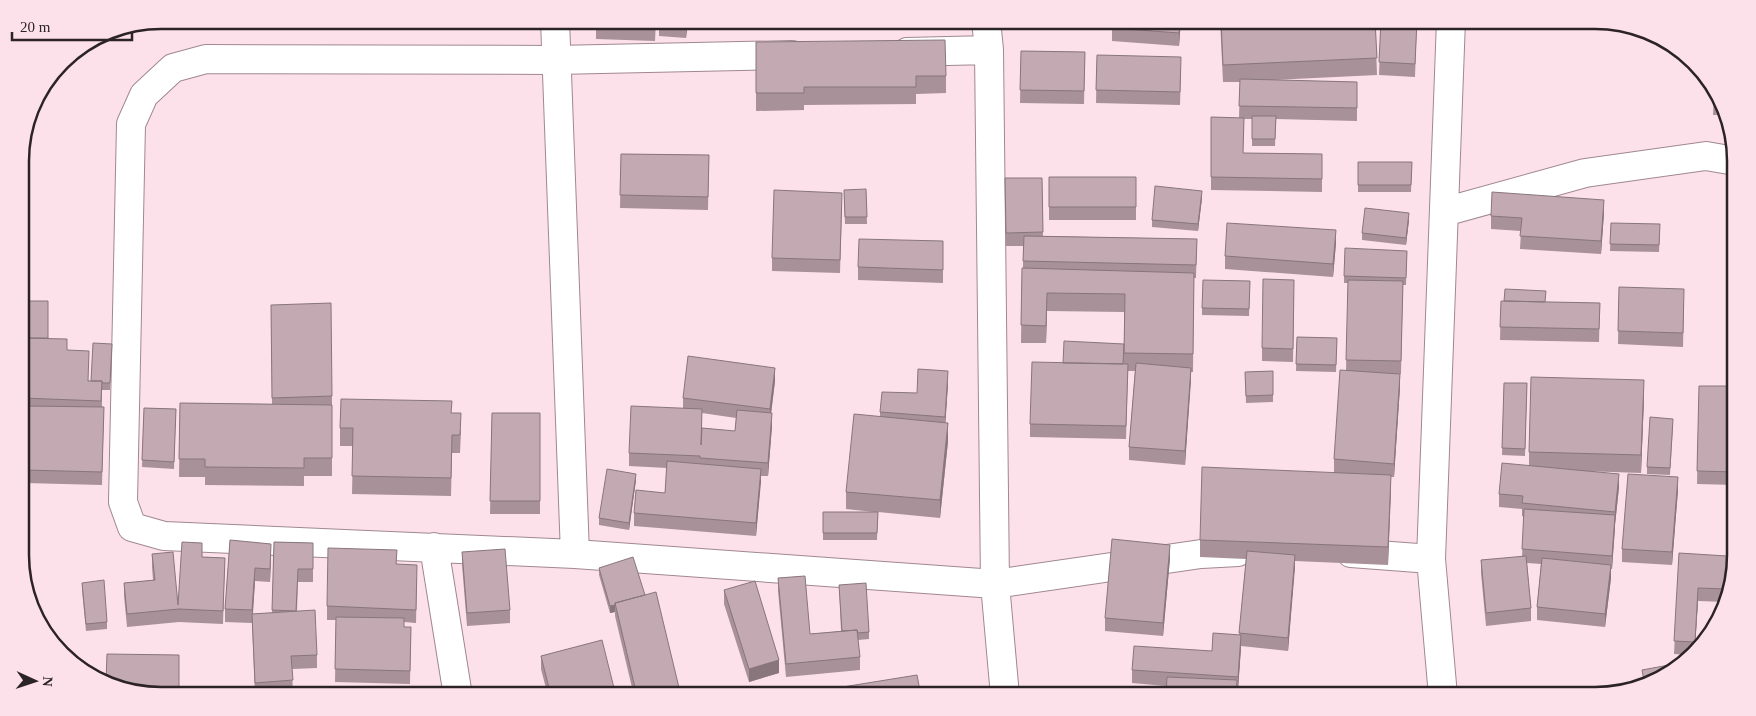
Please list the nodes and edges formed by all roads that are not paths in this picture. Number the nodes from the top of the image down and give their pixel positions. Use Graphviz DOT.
graph roads {
  1 [pos="555,29"];
  2 [pos="987,29"];
  3 [pos="1451,29"];
  4 [pos="989,50"];
  5 [pos="881,53"];
  6 [pos="812,54"];
  7 [pos="555,60"];
  8 [pos="1727,160"];
  9 [pos="1444,212"];
  10 [pos="434,547"];
  11 [pos="1260,552"];
  12 [pos="1327,552"];
  13 [pos="575,554"];
  14 [pos="1432,559"];
  15 [pos="995,584"];
  16 [pos="457,687"];
  17 [pos="1005,687"];
  18 [pos="1442,687"];
  1 -- 7 [label="street"];
  2 -- 4 [label="street"];
  3 -- 9 [label="street"];
  4 -- 5 [label="street"];
  4 -- 15 [label="street"];
  6 -- 7 [label="street"];
  7 -- 10 [label="street"];
  7 -- 13 [label="street"];
  8 -- 9 [label="street"];
  9 -- 14 [label="street"];
  10 -- 13 [label="street"];
  10 -- 16 [label="street"];
  11 -- 15 [label="street"];
  12 -- 14 [label="street"];
  13 -- 15 [label="street"];
  14 -- 18 [label="street"];
  15 -- 17 [label="street"];
}
